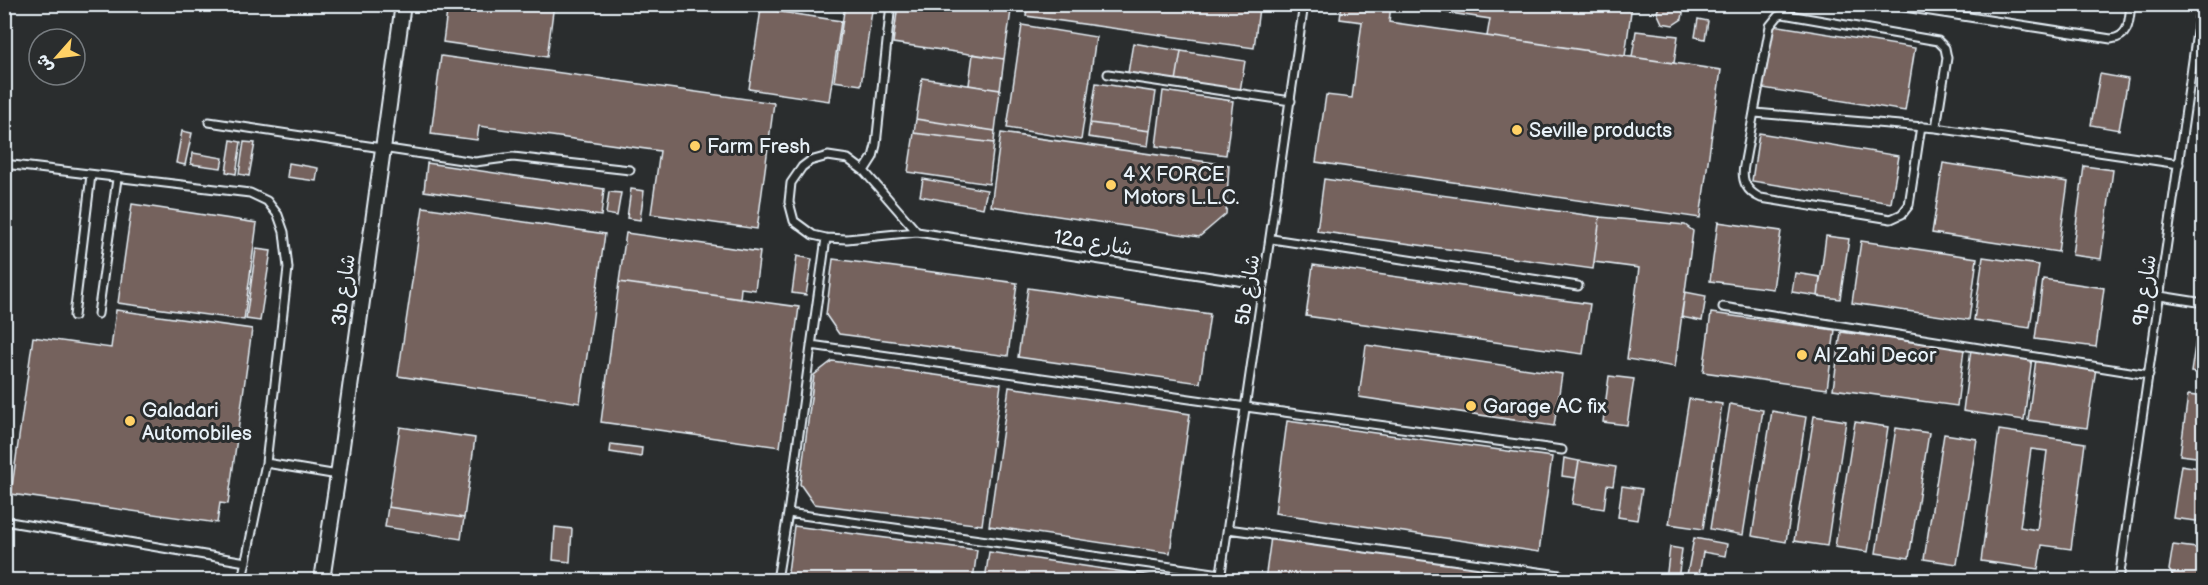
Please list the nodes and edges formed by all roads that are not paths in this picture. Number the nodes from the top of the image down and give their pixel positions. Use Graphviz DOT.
graph roads {
  1 [pos="403,4"];
  2 [pos="891,4"];
  3 [pos="1304,4"];
  4 [pos="1885,4"];
  5 [pos="2131,4"];
  6 [pos="2201,4"];
  7 [pos="2200,43"];
  8 [pos="1108,74"];
  9 [pos="1291,101"];
  10 [pos="1755,113"];
  11 [pos="209,122"];
  12 [pos="1921,126"];
  13 [pos="1935,128"];
  14 [pos="382,148"];
  15 [pos="2179,164"];
  16 [pos="4,165"];
  17 [pos="630,170"];
  18 [pos="864,171"];
  19 [pos="91,176"];
  20 [pos="117,178"];
  21 [pos="917,232"];
  22 [pos="826,238"];
  23 [pos="1272,239"];
  24 [pos="1264,285"];
  25 [pos="1578,286"];
  26 [pos="2160,296"];
  27 [pos="2204,303"];
  28 [pos="1723,307"];
  29 [pos="98,314"];
  30 [pos="74,316"];
  31 [pos="811,345"];
  32 [pos="2149,375"];
  33 [pos="1246,407"];
  34 [pos="1562,450"];
  35 [pos="266,463"];
  36 [pos="338,475"];
  37 [pos="788,513"];
  38 [pos="4,521"];
  39 [pos="1228,529"];
  40 [pos="246,562"];
  41 [pos="1560,575"];
  42 [pos="1220,577"];
  43 [pos="242,580"];
  44 [pos="322,580"];
  45 [pos="777,580"];
  46 [pos="2119,580"];
  1 -- 14 [label="street, 3b شارع"];
  2 -- 18 [label="lane"];
  3 -- 9 [label="lane, 5b شارع"];
  4 -- 5 [label="lane"];
  6 -- 7 [label="lane, 9b شارع"];
  7 -- 15 [label="lane, 9b شارع"];
  8 -- 9 [label="lane"];
  9 -- 23 [label="lane, 5b شارع"];
  10 -- 12 [label="lane"];
  10 -- 12 [label="lane"];
  10 -- 13 [label="lane"];
  11 -- 14 [label="lane"];
  12 -- 13 [label="lane"];
  13 -- 15 [label="lane"];
  14 -- 17 [label="lane"];
  14 -- 36 [label="street, 3b شارع"];
  15 -- 26 [label="lane, 9b شارع"];
  16 -- 19 [label="lane"];
  18 -- 21 [label="lane, 12a شارع"];
  18 -- 22 [label="lane, 12a شارع"];
  19 -- 20 [label="lane"];
  19 -- 30 [label="lane"];
  20 -- 29 [label="lane"];
  20 -- 35 [label="lane"];
  21 -- 22 [label="lane, 12a شارع"];
  21 -- 24 [label="lane, 12a شارع"];
  22 -- 31 [label="lane"];
  23 -- 24 [label="lane, 5b شارع"];
  23 -- 25 [label="lane"];
  24 -- 33 [label="lane, 5b شارع"];
  26 -- 27 [label="lane"];
  26 -- 32 [label="lane, 9b شارع"];
  28 -- 32 [label="lane"];
  31 -- 33 [label="lane"];
  31 -- 37 [label="lane"];
  32 -- 46 [label="lane, 9b شارع"];
  33 -- 34 [label="lane"];
  33 -- 39 [label="lane, 5b شارع"];
  35 -- 36 [label="lane"];
  35 -- 40 [label="lane"];
  36 -- 44 [label="street, 3b شارع"];
  37 -- 42 [label="lane"];
  37 -- 45 [label="lane"];
  38 -- 40 [label="lane"];
  39 -- 41 [label="lane"];
  39 -- 42 [label="lane, 5b شارع"];
  40 -- 43 [label="lane"];
}
